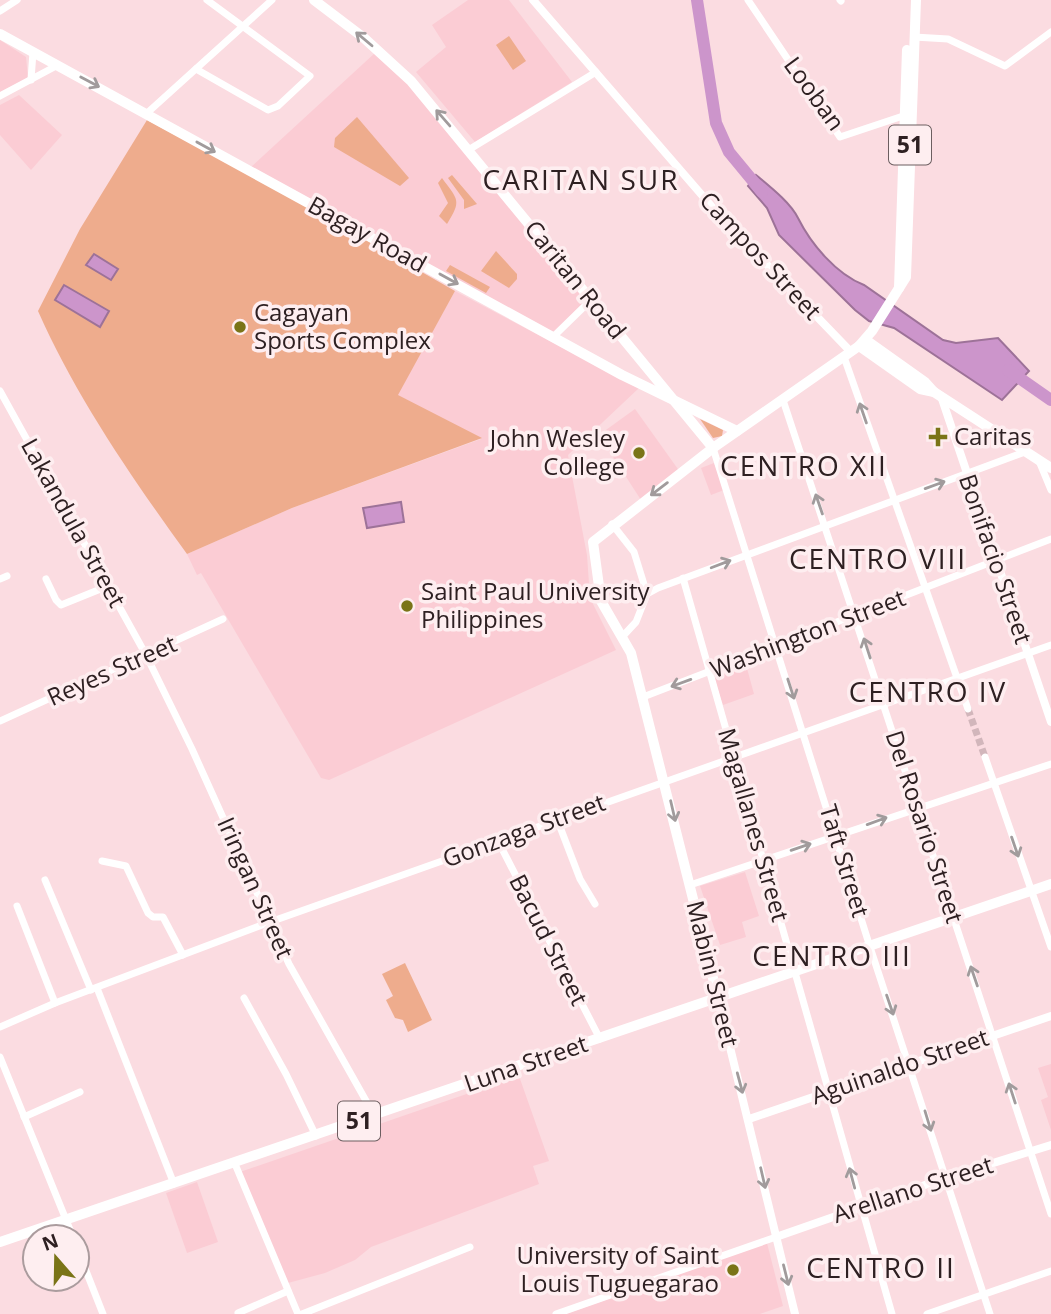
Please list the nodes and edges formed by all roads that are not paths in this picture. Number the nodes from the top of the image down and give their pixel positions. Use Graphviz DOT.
graph roads {
  1 [pos="17,0"];
  2 [pos="207,0"];
  3 [pos="272,0"];
  4 [pos="314,0"];
  5 [pos="533,0"];
  6 [pos="748,0"];
  7 [pos="910,0"];
  8 [pos="916,0"];
  9 [pos="0,11"];
  10 [pos="243,27"];
  11 [pos="1051,32"];
  12 [pos="0,34"];
  13 [pos="914,37"];
  14 [pos="33,52"];
  15 [pos="58,65"];
  16 [pos="196,69"];
  17 [pos="596,72"];
  18 [pos="31,80"];
  19 [pos="0,96"];
  20 [pos="146,114"];
  21 [pos="903,116"];
  22 [pos="470,149"];
  23 [pos="898,291"];
  24 [pos="591,300"];
  25 [pos="554,336"];
  26 [pos="858,345"];
  27 [pos="0,391"];
  28 [pos="937,394"];
  29 [pos="671,399"];
  30 [pos="783,400"];
  31 [pos="737,432"];
  32 [pos="713,448"];
  33 [pos="1025,452"];
  34 [pos="1039,461"];
  35 [pos="1051,468"];
  36 [pos="966,474"];
  37 [pos="1051,490"];
  38 [pos="893,501"];
  39 [pos="612,524"];
  40 [pos="826,526"];
  41 [pos="1051,539"];
  42 [pos="747,554"];
  43 [pos="995,561"];
  44 [pos="684,578"];
  45 [pos="46,579"];
  46 [pos="108,586"];
  47 [pos="925,588"];
  48 [pos="647,594"];
  49 [pos="856,615"];
  50 [pos="223,619"];
  51 [pos="623,636"];
  52 [pos="1051,645"];
  53 [pos="777,648"];
  54 [pos="1027,654"];
  55 [pos="146,655"];
  56 [pos="710,673"];
  57 [pos="958,679"];
  58 [pos="643,697"];
  59 [pos="885,704"];
  60 [pos="968,709"];
  61 [pos="0,721"];
  62 [pos="1051,722"];
  63 [pos="804,731"];
  64 [pos="734,755"];
  65 [pos="985,757"];
  66 [pos="1051,764"];
  67 [pos="666,781"];
  68 [pos="993,782"];
  69 [pos="917,806"];
  70 [pos="557,819"];
  71 [pos="837,835"];
  72 [pos="498,841"];
  73 [pos="764,860"];
  74 [pos="102,862"];
  75 [pos="45,880"];
  76 [pos="1051,884"];
  77 [pos="690,885"];
  78 [pos="1030,892"];
  79 [pos="595,904"];
  80 [pos="17,906"];
  81 [pos="953,918"];
  82 [pos="270,922"];
  83 [pos="870,947"];
  84 [pos="1051,947"];
  85 [pos="183,955"];
  86 [pos="794,972"];
  87 [pos="94,989"];
  88 [pos="244,998"];
  89 [pos="718,998"];
  90 [pos="55,1003"];
  91 [pos="1051,1016"];
  92 [pos="0,1027"];
  93 [pos="994,1034"];
  94 [pos="600,1040"];
  95 [pos="0,1057"];
  96 [pos="910,1064"];
  97 [pos="829,1091"];
  98 [pos="80,1092"];
  99 [pos="374,1115"];
  100 [pos="24,1117"];
  101 [pos="749,1119"];
  102 [pos="316,1136"];
  103 [pos="1051,1145"];
  104 [pos="1031,1152"];
  105 [pos="235,1164"];
  106 [pos="945,1178"];
  107 [pos="174,1184"];
  108 [pos="859,1207"];
  109 [pos="1051,1214"];
  110 [pos="66,1220"];
  111 [pos="67,1223"];
  112 [pos="776,1237"];
  113 [pos="0,1242"];
  114 [pos="470,1247"];
  115 [pos="1051,1271"];
  116 [pos="91,1284"];
  117 [pos="288,1291"];
  118 [pos="983,1295"];
  119 [pos="238,1313"];
  120 [pos="103,1314"];
  121 [pos="300,1314"];
  122 [pos="556,1314"];
  123 [pos="795,1314"];
  124 [pos="891,1314"];
  125 [pos="927,1314"];
  126 [pos="990,1314"];
  1 -- 9 [label="street"];
  2 -- 10 [label="street"];
  3 -- 10 [label="street"];
  22 -- 4 [label="main road, Caritan Road, one-way"];
  5 -- 17 [label="street, Campos Street"];
  6 -- 21 [label="street, Looban"];
  7 -- 21 [label="main road, 51"];
  8 -- 13 [label="main road, 51"];
  10 -- 16 [label="street"];
  10 -- 16 [label="street"];
  11 -- 13 [label="street"];
  12 -- 14 [label="main road, Bagay Road"];
  13 -- 23 [label="main road, 51"];
  14 -- 15 [label="main road, Bagay Road"];
  14 -- 18 [label="street"];
  15 -- 18 [label="street"];
  15 -- 20 [label="main road, Bagay Road, one-way"];
  16 -- 20 [label="street"];
  17 -- 22 [label="street"];
  17 -- 26 [label="street, Campos Street"];
  18 -- 19 [label="street"];
  20 -- 25 [label="main road, Bagay Road, one-way"];
  21 -- 23 [label="main road, 51"];
  22 -- 24 [label="main road, Caritan Road"];
  23 -- 26 [label="main road, 51"];
  24 -- 25 [label="street"];
  24 -- 29 [label="main road, Caritan Road"];
  25 -- 29 [label="main road, Bagay Road"];
  26 -- 28 [label="main road"];
  26 -- 30 [label="main road"];
  38 -- 26 [label="street, one-way"];
  27 -- 46 [label="street, Lakandula Street"];
  28 -- 33 [label="main road"];
  28 -- 36 [label="street, Bonifacio Street"];
  29 -- 31 [label="main road, Bagay Road"];
  29 -- 32 [label="main road, Caritan Road"];
  30 -- 31 [label="main road"];
  40 -- 30 [label="street, Del Rosario Street, one-way"];
  31 -- 32 [label="main road"];
  32 -- 39 [label="main road, one-way"];
  32 -- 42 [label="street, Taft Street"];
  33 -- 34 [label="main road"];
  33 -- 36 [label="street"];
  34 -- 35 [label="main road"];
  34 -- 37 [label="street"];
  38 -- 36 [label="street, one-way"];
  36 -- 43 [label="street, Bonifacio Street"];
  38 -- 40 [label="street"];
  38 -- 47 [label="street"];
  39 -- 48 [label="street"];
  39 -- 51 [label="main road, Mabini Street"];
  40 -- 42 [label="street"];
  40 -- 49 [label="street, Del Rosario Street"];
  41 -- 43 [label="street, Washington Street"];
  44 -- 42 [label="street, one-way"];
  42 -- 53 [label="street, Taft Street"];
  43 -- 47 [label="street, Washington Street"];
  43 -- 54 [label="street, Bonifacio Street"];
  44 -- 48 [label="street"];
  44 -- 56 [label="street, Magallanes Street"];
  45 -- 46 [label="street"];
  46 -- 55 [label="street, Lakandula Street"];
  47 -- 49 [label="street, Washington Street"];
  47 -- 57 [label="street"];
  48 -- 51 [label="street"];
  49 -- 53 [label="street, Washington Street"];
  59 -- 49 [label="street, Del Rosario Street, one-way"];
  50 -- 55 [label="street, Reyes Street"];
  51 -- 58 [label="main road, Mabini Street"];
  52 -- 54 [label="street, Gonzaga Street"];
  53 -- 56 [label="street, Washington Street"];
  53 -- 63 [label="street, Taft Street, one-way"];
  54 -- 57 [label="street, Gonzaga Street"];
  54 -- 62 [label="street, Bonifacio Street"];
  55 -- 61 [label="street, Reyes Street"];
  55 -- 82 [label="street, Iringan Street"];
  56 -- 58 [label="street, Washington Street, one-way"];
  56 -- 64 [label="street, Magallanes Street"];
  57 -- 59 [label="street, Gonzaga Street"];
  57 -- 60 [label="street"];
  58 -- 67 [label="main road, Mabini Street"];
  59 -- 63 [label="street, Gonzaga Street"];
  59 -- 69 [label="street, Del Rosario Street"];
  63 -- 64 [label="street, Gonzaga Street"];
  63 -- 71 [label="street, Taft Street"];
  64 -- 67 [label="street, Gonzaga Street"];
  64 -- 73 [label="street, Magallanes Street"];
  65 -- 68 [label="street"];
  66 -- 68 [label="street"];
  67 -- 70 [label="street, Gonzaga Street"];
  67 -- 77 [label="main road, Mabini Street, one-way"];
  68 -- 69 [label="street"];
  68 -- 78 [label="street, one-way"];
  71 -- 69 [label="street, one-way"];
  69 -- 81 [label="street, Del Rosario Street"];
  70 -- 72 [label="street, Gonzaga Street"];
  70 -- 79 [label="street"];
  73 -- 71 [label="street, one-way"];
  71 -- 83 [label="street, Taft Street"];
  72 -- 82 [label="street, Gonzaga Street"];
  72 -- 94 [label="street, Bacud Street"];
  73 -- 77 [label="street"];
  73 -- 86 [label="street, Magallanes Street"];
  74 -- 85 [label="street"];
  75 -- 87 [label="street"];
  76 -- 78 [label="main road, Luna Street / 51"];
  77 -- 89 [label="main road, Mabini Street"];
  78 -- 81 [label="main road, Luna Street / 51"];
  78 -- 84 [label="street"];
  80 -- 90 [label="street"];
  81 -- 83 [label="main road, Luna Street / 51"];
  93 -- 81 [label="street, Del Rosario Street, one-way"];
  82 -- 85 [label="street, Gonzaga Street"];
  82 -- 99 [label="street, Iringan Street"];
  83 -- 86 [label="main road, Luna Street / 51"];
  83 -- 96 [label="street, Taft Street, one-way"];
  85 -- 87 [label="street, Gonzaga Street"];
  86 -- 89 [label="main road, Luna Street / 51"];
  86 -- 97 [label="street, Magallanes Street"];
  87 -- 90 [label="street, Gonzaga Street"];
  87 -- 107 [label="street"];
  88 -- 102 [label="street"];
  89 -- 94 [label="main road, Luna Street / 51"];
  89 -- 101 [label="street, Mabini Street, one-way"];
  90 -- 92 [label="street, Gonzaga Street"];
  91 -- 93 [label="street, Aguinaldo Street"];
  93 -- 96 [label="street, Aguinaldo Street"];
  104 -- 93 [label="street, Del Rosario Street, one-way"];
  94 -- 99 [label="main road, Luna Street / 51"];
  95 -- 100 [label="street"];
  96 -- 97 [label="street, Aguinaldo Street"];
  96 -- 106 [label="street, Taft Street, one-way"];
  97 -- 101 [label="street, Aguinaldo Street"];
  108 -- 97 [label="street, Magallanes Street, one-way"];
  98 -- 100 [label="street"];
  99 -- 102 [label="main road, Luna Street / 51"];
  100 -- 110 [label="street"];
  101 -- 112 [label="street, Mabini Street, one-way"];
  102 -- 105 [label="main road, Luna Street / 51"];
  103 -- 104 [label="street, Arellano Street"];
  104 -- 106 [label="street, Arellano Street"];
  104 -- 109 [label="street, Del Rosario Street"];
  105 -- 107 [label="main road, Luna Street / 51"];
  105 -- 117 [label="street"];
  106 -- 108 [label="street, Arellano Street"];
  106 -- 118 [label="street, Taft Street"];
  107 -- 110 [label="main road, Luna Street / 51"];
  108 -- 112 [label="street, Arellano Street"];
  108 -- 124 [label="street, Magallanes Street"];
  110 -- 111 [label="street"];
  110 -- 113 [label="main road, Luna Street / 51"];
  112 -- 122 [label="street"];
  112 -- 123 [label="street, Mabini Street, one-way"];
  114 -- 121 [label="street"];
  115 -- 118 [label="street"];
  116 -- 120 [label="street"];
  117 -- 119 [label="street"];
  117 -- 121 [label="street"];
  118 -- 125 [label="street"];
  118 -- 126 [label="street, Taft Street"];
}
